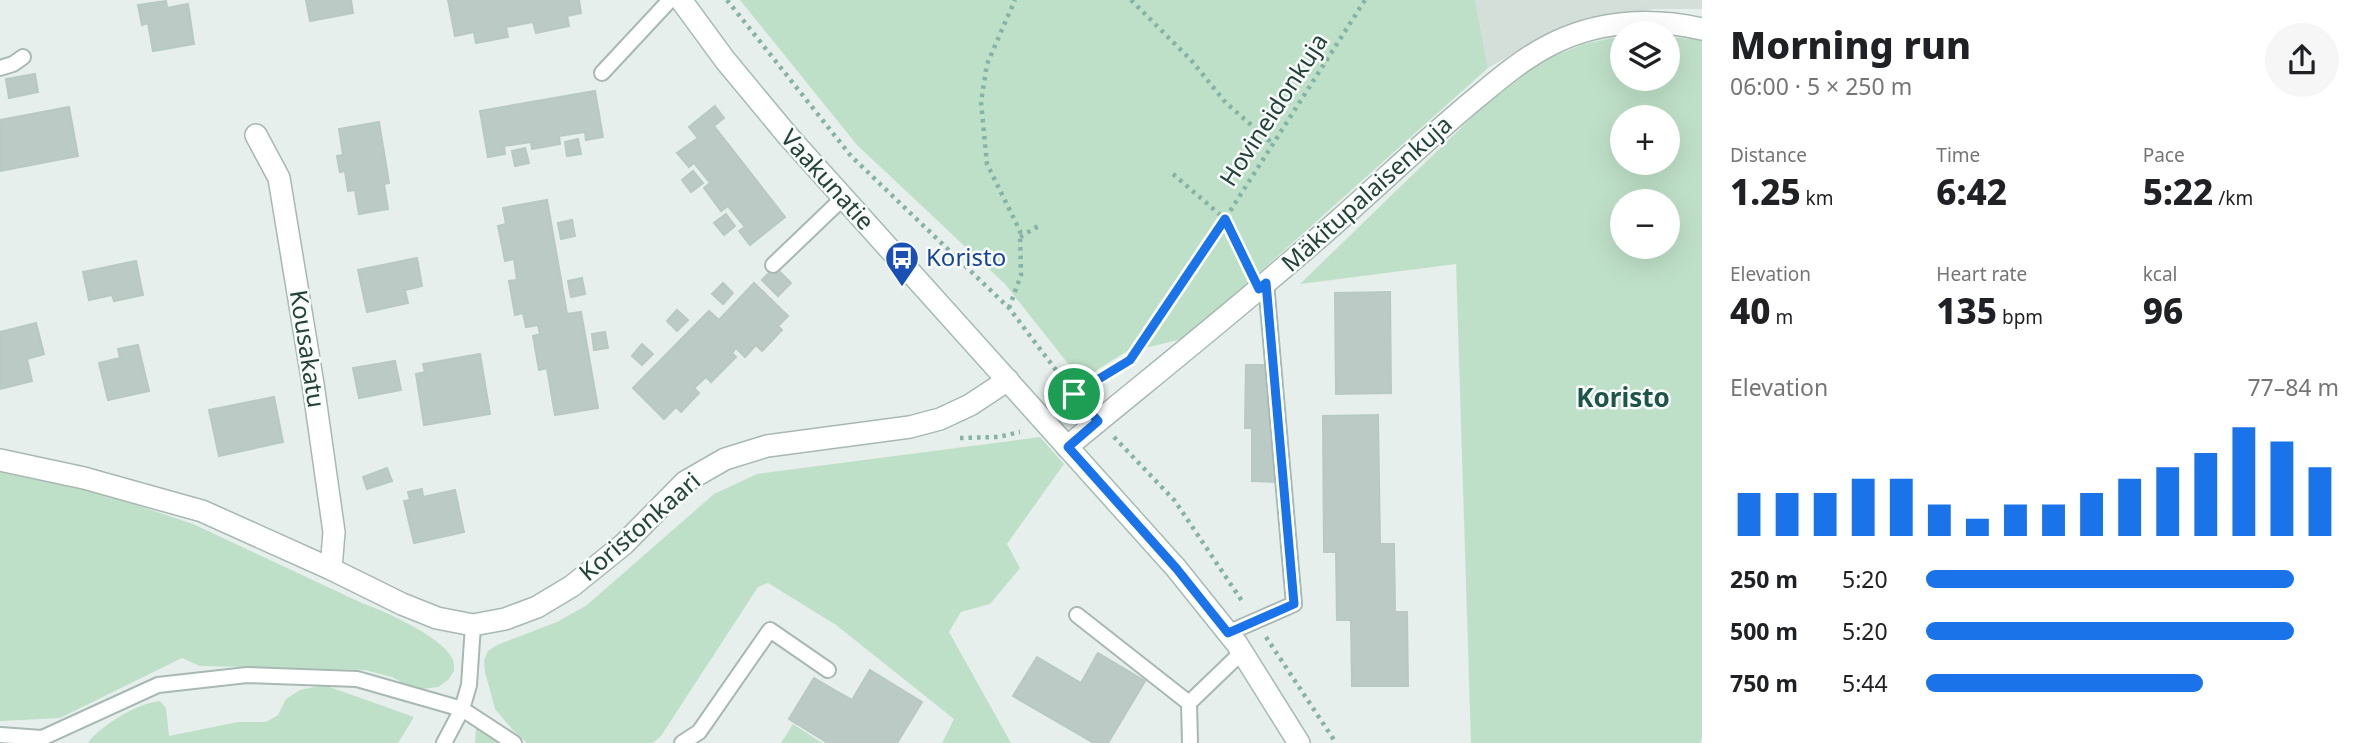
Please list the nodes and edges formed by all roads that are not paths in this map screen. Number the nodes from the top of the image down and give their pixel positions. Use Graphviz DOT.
graph roads {
  1 [pos="670,0"];
  2 [pos="681,0"];
  3 [pos="1702,29"];
  4 [pos="23,57"];
  5 [pos="0,68"];
  6 [pos="601,73"];
  7 [pos="256,135"];
  8 [pos="843,198"];
  9 [pos="774,265"];
  10 [pos="1262,286"];
  11 [pos="1008,380"];
  12 [pos="1068,447"];
  13 [pos="0,460"];
  14 [pos="331,569"];
  15 [pos="1077,615"];
  16 [pos="473,625"];
  17 [pos="1228,633"];
  18 [pos="1242,652"];
  19 [pos="828,670"];
  20 [pos="1189,703"];
  21 [pos="462,709"];
  22 [pos="0,735"];
  23 [pos="444,743"];
  24 [pos="514,743"];
  25 [pos="682,743"];
  26 [pos="1189,743"];
  27 [pos="1299,743"];
  1 -- 6 [label="lane"];
  2 -- 8 [label="street, Vaakunatie"];
  3 -- 10 [label="street, Mäkitupalaisenkuja"];
  4 -- 5 [label="lane"];
  7 -- 14 [label="street, Kousakatu"];
  8 -- 9 [label="lane"];
  8 -- 11 [label="street, Vaakunatie"];
  10 -- 12 [label="street, Mäkitupalaisenkuja"];
  10 -- 17 [label="lane"];
  11 -- 12 [label="street, Vaakunatie"];
  11 -- 16 [label="street, Koristonkaari"];
  12 -- 17 [label="street, Vaakunatie"];
  13 -- 14 [label="street, Koristonkaari"];
  14 -- 16 [label="street, Koristonkaari"];
  15 -- 20 [label="lane"];
  16 -- 21 [label="lane"];
  17 -- 18 [label="street, Vaakunatie"];
  18 -- 20 [label="lane"];
  18 -- 27 [label="street, Vaakunatie"];
  19 -- 25 [label="lane"];
  20 -- 26 [label="lane"];
  21 -- 22 [label="lane"];
  21 -- 23 [label="lane"];
  21 -- 24 [label="lane"];
}
